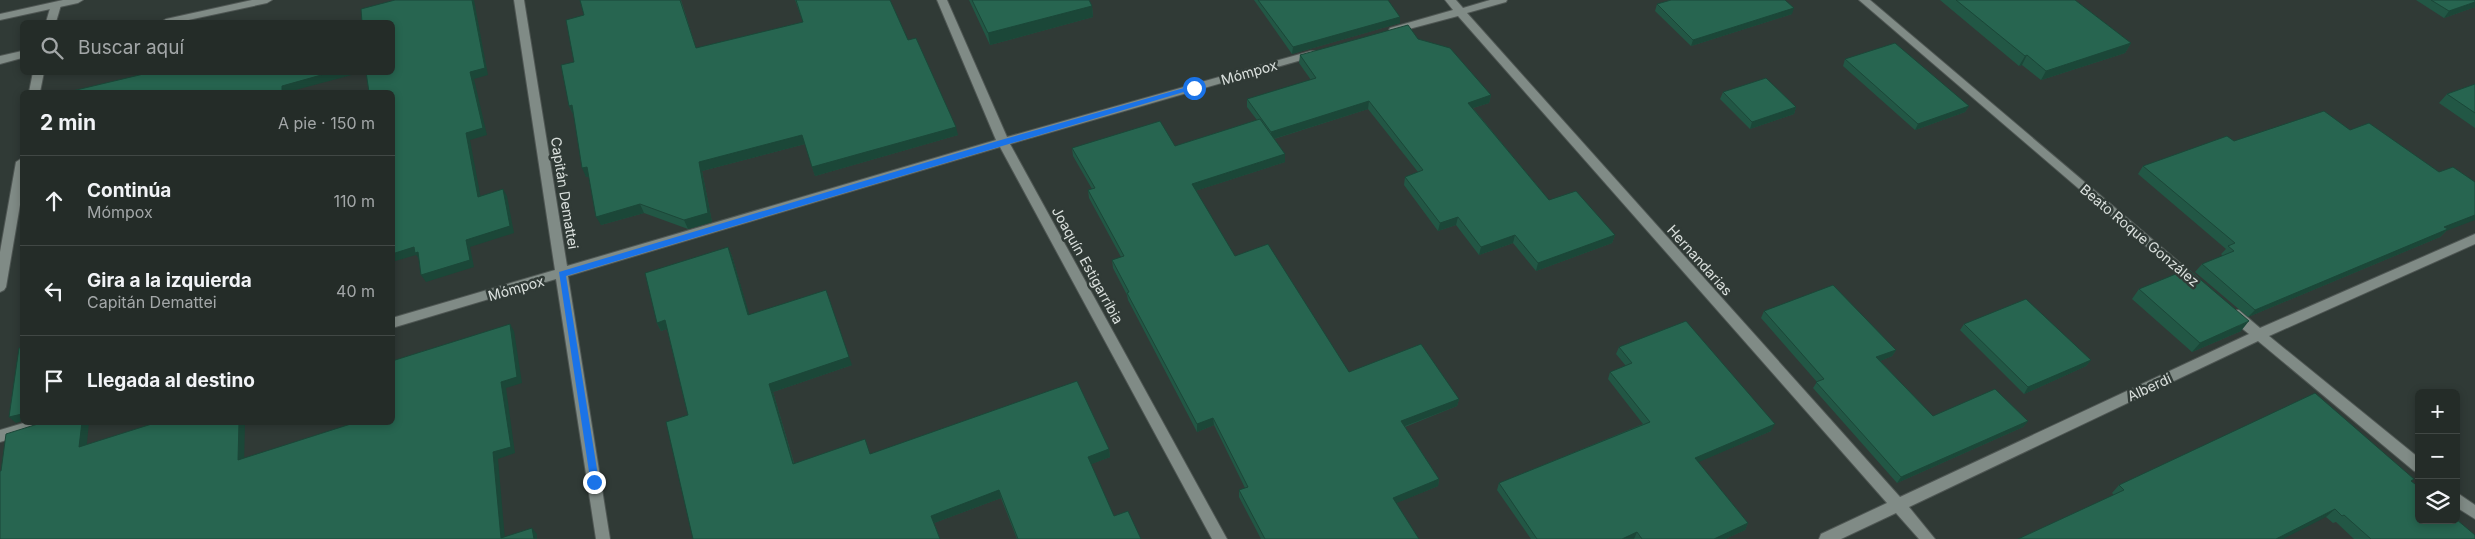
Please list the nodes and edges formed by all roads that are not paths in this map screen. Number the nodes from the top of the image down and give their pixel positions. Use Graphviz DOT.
graph roads {
  1 [pos="78,0"];
  2 [pos="267,0"];
  3 [pos="519,0"];
  4 [pos="942,0"];
  5 [pos="1450,0"];
  6 [pos="1502,0"];
  7 [pos="1864,0"];
  8 [pos="56,5"];
  9 [pos="1460,12"];
  10 [pos="0,17"];
  11 [pos="52,20"];
  12 [pos="175,20"];
  13 [pos="1384,33"];
  14 [pos="1327,50"];
  15 [pos="20,55"];
  16 [pos="0,60"];
  17 [pos="38,75"];
  18 [pos="35,90"];
  19 [pos="1003,142"];
  20 [pos="20,173"];
  21 [pos="2475,239"];
  22 [pos="562,274"];
  23 [pos="0,287"];
  24 [pos="2205,290"];
  25 [pos="2220,303"];
  26 [pos="395,322"];
  27 [pos="2258,335"];
  28 [pos="38,425"];
  29 [pos="0,436"];
  30 [pos="2415,464"];
  31 [pos="2460,501"];
  32 [pos="1898,506"];
  33 [pos="2475,513"];
  34 [pos="603,539"];
  35 [pos="1220,539"];
  36 [pos="1826,539"];
  37 [pos="1928,539"];
  1 -- 8 [label="street"];
  2 -- 12 [label="street"];
  3 -- 22 [label="street, Capitán Demattei"];
  4 -- 19 [label="street, Joaquín Estigarribia"];
  5 -- 9 [label="street, Hernandarias"];
  6 -- 9 [label="street"];
  7 -- 24 [label="street, Beato Roque González"];
  8 -- 10 [label="street"];
  8 -- 11 [label="street"];
  9 -- 13 [label="street"];
  9 -- 32 [label="street, Hernandarias"];
  14 -- 19 [label="street, Mómpox"];
  15 -- 16 [label="street"];
  17 -- 18 [label="street"];
  19 -- 22 [label="street, Mómpox"];
  19 -- 35 [label="street, Joaquín Estigarribia"];
  20 -- 23 [label="street"];
  21 -- 27 [label="street, Alberdi"];
  22 -- 26 [label="street, Mómpox"];
  22 -- 34 [label="street, Capitán Demattei"];
  25 -- 27 [label="street"];
  27 -- 30 [label="street"];
  27 -- 32 [label="street, Alberdi"];
  28 -- 29 [label="street"];
  31 -- 33 [label="street"];
  32 -- 36 [label="street, Alberdi"];
  32 -- 37 [label="street, Hernandarias"];
}
